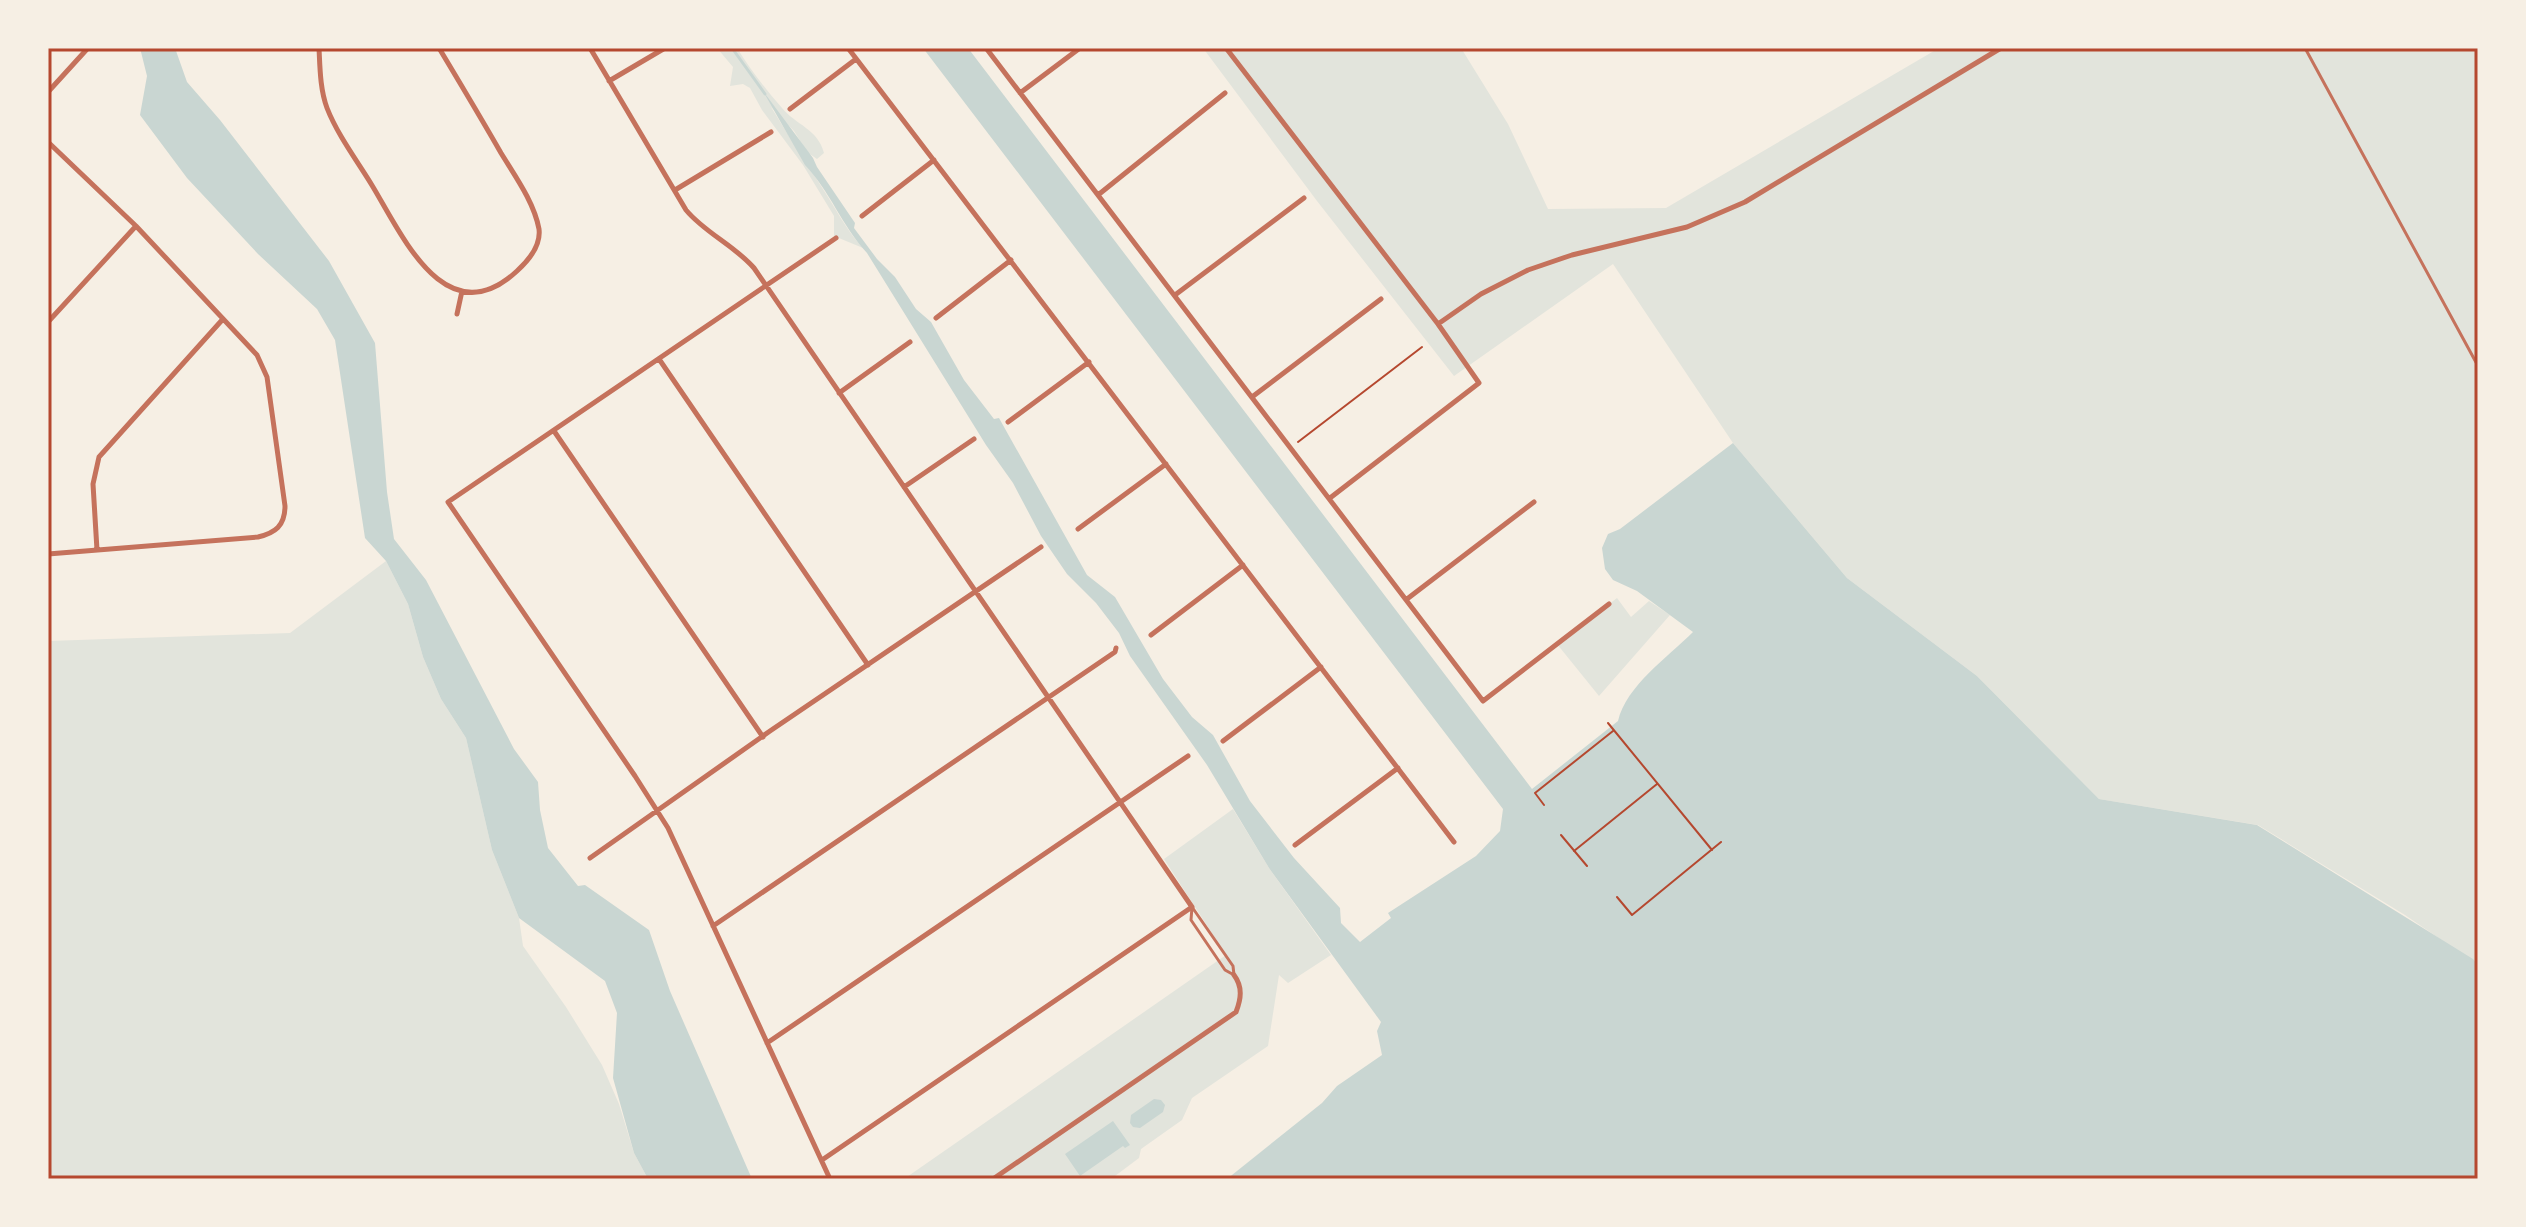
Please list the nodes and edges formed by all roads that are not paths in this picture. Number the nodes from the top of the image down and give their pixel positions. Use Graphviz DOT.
graph roads {
  1 [pos="88,48"];
  2 [pos="319,48"];
  3 [pos="439,48"];
  4 [pos="590,48"];
  5 [pos="665,48"];
  6 [pos="848,48"];
  7 [pos="986,48"];
  8 [pos="1080,48"];
  9 [pos="1226,48"];
  10 [pos="2001,48"];
  11 [pos="2305,48"];
  12 [pos="856,59"];
  13 [pos="609,81"];
  14 [pos="48,92"];
  15 [pos="1020,93"];
  16 [pos="1225,93"];
  17 [pos="790,109"];
  18 [pos="771,132"];
  19 [pos="48,142"];
  20 [pos="934,160"];
  21 [pos="675,190"];
  22 [pos="1098,195"];
  23 [pos="1304,198"];
  24 [pos="862,216"];
  25 [pos="136,226"];
  26 [pos="836,238"];
  27 [pos="1011,260"];
  28 [pos="765,286"];
  29 [pos="462,291"];
  30 [pos="1175,295"];
  31 [pos="1381,299"];
  32 [pos="457,314"];
  33 [pos="936,318"];
  34 [pos="223,319"];
  35 [pos="48,322"];
  36 [pos="1438,324"];
  37 [pos="910,342"];
  38 [pos="659,359"];
  39 [pos="1089,362"];
  40 [pos="2478,366"];
  41 [pos="839,393"];
  42 [pos="1252,397"];
  43 [pos="1008,422"];
  44 [pos="553,431"];
  45 [pos="974,439"];
  46 [pos="1166,464"];
  47 [pos="904,487"];
  48 [pos="1330,498"];
  49 [pos="1534,502"];
  50 [pos="1078,529"];
  51 [pos="1041,547"];
  52 [pos="97,550"];
  53 [pos="48,554"];
  54 [pos="1243,565"];
  55 [pos="975,593"];
  56 [pos="1407,599"];
  57 [pos="1609,604"];
  58 [pos="1151,635"];
  59 [pos="1116,648"];
  60 [pos="868,666"];
  61 [pos="1321,667"];
  62 [pos="1047,698"];
  63 [pos="763,737"];
  64 [pos="1223,741"];
  65 [pos="1188,756"];
  66 [pos="1398,768"];
  67 [pos="1119,803"];
  68 [pos="656,810"];
  69 [pos="1454,842"];
  70 [pos="1295,845"];
  71 [pos="590,858"];
  72 [pos="1192,907"];
  73 [pos="713,926"];
  74 [pos="1234,975"];
  75 [pos="767,1043"];
  76 [pos="822,1160"];
  77 [pos="830,1179"];
  78 [pos="993,1179"];
  1 -- 14 [label="street"];
  2 -- 29 [label="street"];
  3 -- 29 [label="street"];
  4 -- 13 [label="street"];
  5 -- 13 [label="street"];
  6 -- 12 [label="street"];
  7 -- 15 [label="street"];
  8 -- 15 [label="street"];
  9 -- 36 [label="street"];
  10 -- 36 [label="street"];
  11 -- 40 [label="lane"];
  12 -- 17 [label="street"];
  12 -- 20 [label="street"];
  13 -- 21 [label="street"];
  15 -- 22 [label="street"];
  16 -- 22 [label="street"];
  18 -- 21 [label="street"];
  19 -- 25 [label="street"];
  20 -- 24 [label="street"];
  20 -- 27 [label="street"];
  21 -- 28 [label="street"];
  22 -- 30 [label="street"];
  23 -- 30 [label="street"];
  25 -- 34 [label="street"];
  25 -- 35 [label="street"];
  26 -- 28 [label="street"];
  27 -- 33 [label="street"];
  27 -- 39 [label="street"];
  28 -- 38 [label="street"];
  28 -- 41 [label="street"];
  29 -- 32 [label="street"];
  30 -- 42 [label="street"];
  31 -- 42 [label="street"];
  34 -- 52 [label="street"];
  34 -- 52 [label="street"];
  36 -- 48 [label="street"];
  37 -- 41 [label="street"];
  38 -- 44 [label="street"];
  38 -- 60 [label="street"];
  39 -- 43 [label="street"];
  39 -- 46 [label="street"];
  41 -- 47 [label="street"];
  42 -- 48 [label="street"];
  44 -- 63 [label="street"];
  44 -- 68 [label="street"];
  45 -- 47 [label="street"];
  46 -- 50 [label="street"];
  46 -- 54 [label="street"];
  47 -- 55 [label="street"];
  48 -- 56 [label="street"];
  49 -- 56 [label="street"];
  51 -- 55 [label="street"];
  52 -- 53 [label="street"];
  54 -- 58 [label="street"];
  54 -- 61 [label="street"];
  55 -- 60 [label="street"];
  55 -- 62 [label="street"];
  56 -- 57 [label="street"];
  59 -- 62 [label="street"];
  60 -- 63 [label="street"];
  61 -- 64 [label="street"];
  61 -- 66 [label="street"];
  62 -- 67 [label="street"];
  62 -- 73 [label="street"];
  63 -- 68 [label="street"];
  65 -- 67 [label="street"];
  66 -- 69 [label="street"];
  66 -- 70 [label="street"];
  67 -- 72 [label="street"];
  67 -- 75 [label="street"];
  68 -- 71 [label="street"];
  68 -- 73 [label="street"];
  72 -- 74 [label="lane"];
  72 -- 74 [label="lane"];
  72 -- 76 [label="street"];
  73 -- 75 [label="street"];
  74 -- 78 [label="street"];
  75 -- 76 [label="street"];
  76 -- 77 [label="street"];
}
